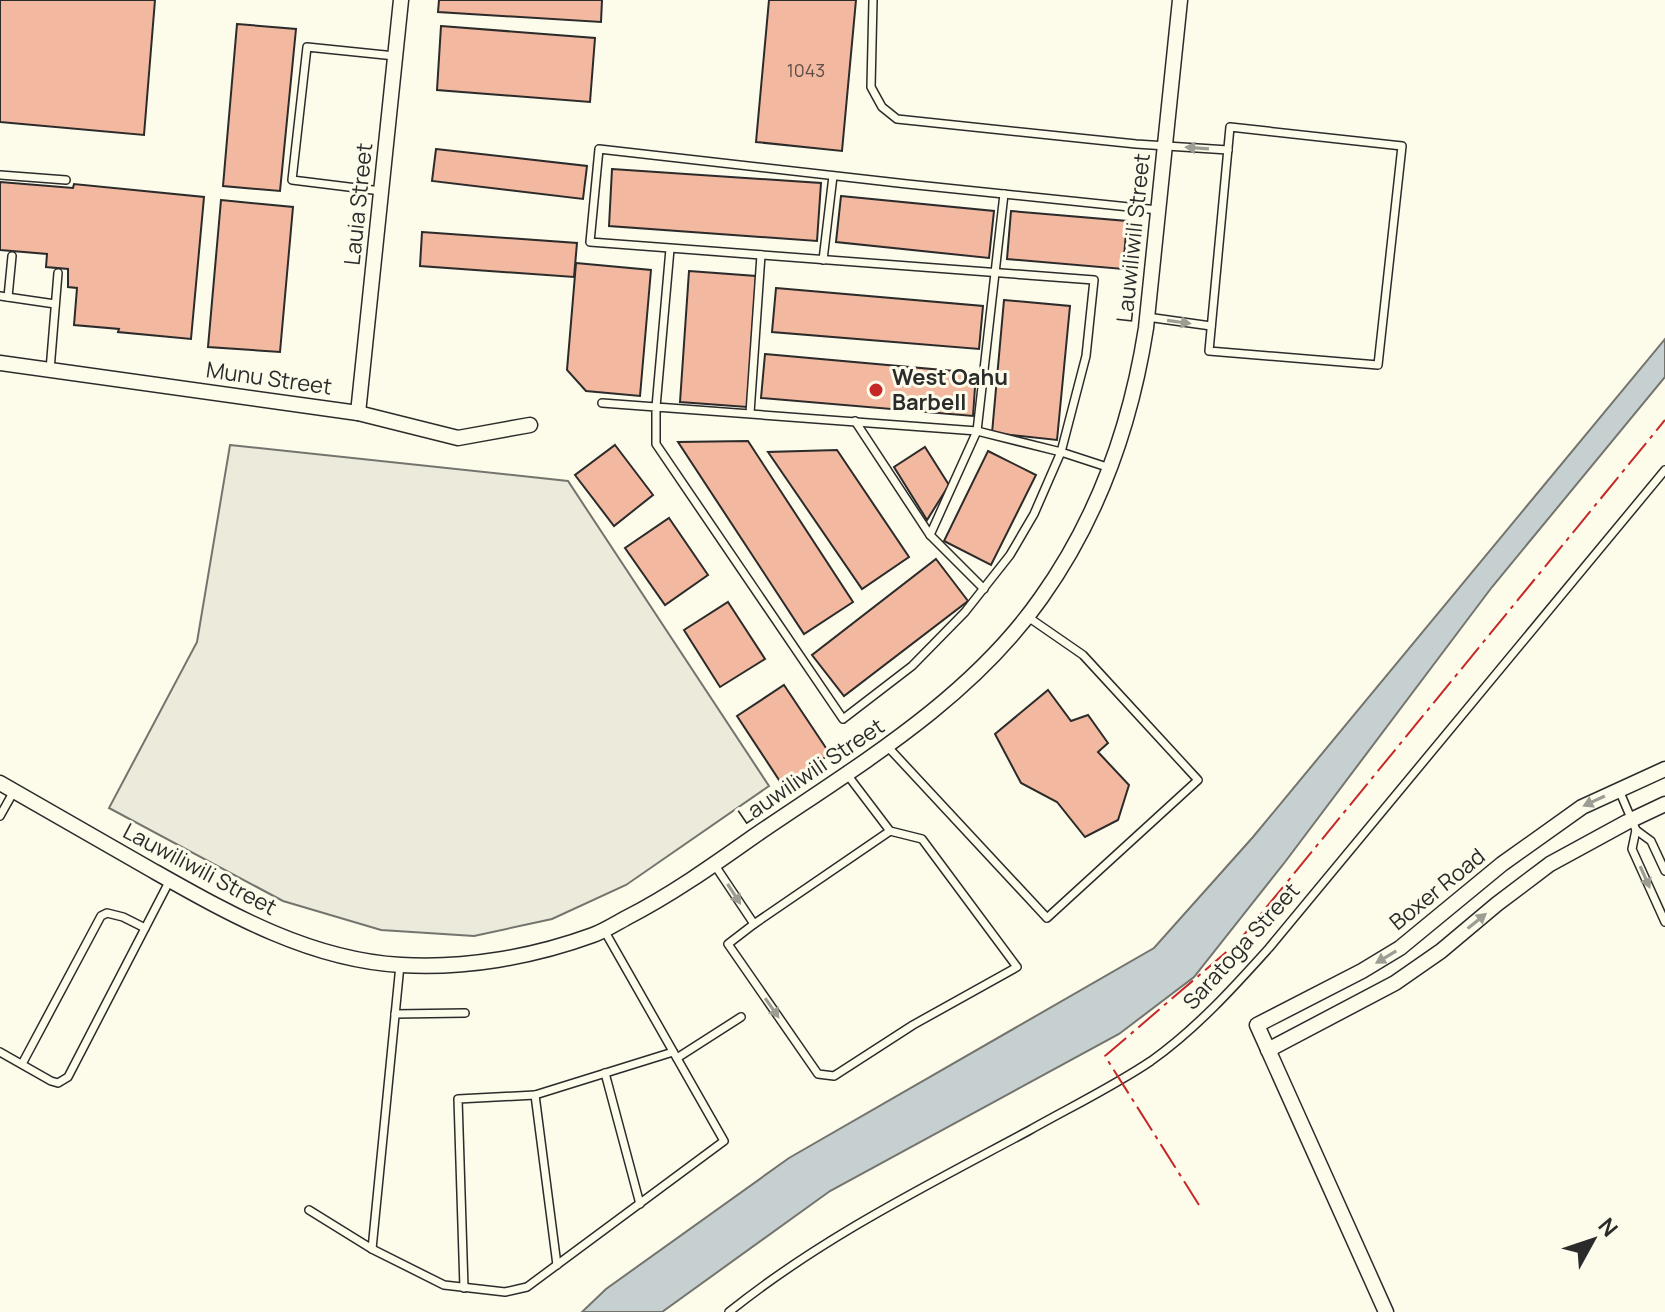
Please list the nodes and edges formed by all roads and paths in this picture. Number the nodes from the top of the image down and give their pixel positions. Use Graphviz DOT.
graph roads {
  1 [pos="401,0"];
  2 [pos="873,0"];
  3 [pos="1180,0"];
  4 [pos="395,56"];
  5 [pos="1165,146"];
  6 [pos="1228,150"];
  7 [pos="0,175"];
  8 [pos="833,176"];
  9 [pos="66,180"];
  10 [pos="381,191"];
  11 [pos="1004,194"];
  12 [pos="1158,210"];
  13 [pos="670,249"];
  14 [pos="761,255"];
  15 [pos="12,256"];
  16 [pos="823,260"];
  17 [pos="995,272"];
  18 [pos="58,273"];
  19 [pos="4,296"];
  20 [pos="55,304"];
  21 [pos="1147,317"];
  22 [pos="1211,326"];
  23 [pos="0,363"];
  24 [pos="50,370"];
  25 [pos="602,403"];
  26 [pos="656,407"];
  27 [pos="358,413"];
  28 [pos="750,413"];
  29 [pos="855,421"];
  30 [pos="530,425"];
  31 [pos="977,431"];
  32 [pos="1061,452"];
  33 [pos="1110,468"];
  34 [pos="1665,470"];
  35 [pos="930,535"];
  36 [pos="984,589"];
  37 [pos="1027,616"];
  38 [pos="887,746"];
  39 [pos="1665,769"];
  40 [pos="846,773"];
  41 [pos="0,783"];
  42 [pos="1619,790"];
  43 [pos="14,791"];
  44 [pos="1665,804"];
  45 [pos="0,816"];
  46 [pos="1634,825"];
  47 [pos="890,831"];
  48 [pos="714,864"];
  49 [pos="1665,871"];
  50 [pos="170,880"];
  51 [pos="1665,922"];
  52 [pos="754,924"];
  53 [pos="145,928"];
  54 [pos="604,930"];
  55 [pos="400,965"];
  56 [pos="465,1013"];
  57 [pos="395,1014"];
  58 [pos="741,1017"];
  59 [pos="1268,1050"];
  60 [pos="0,1052"];
  61 [pos="675,1055"];
  62 [pos="22,1064"];
  63 [pos="605,1073"];
  64 [pos="535,1095"];
  65 [pos="640,1204"];
  66 [pos="309,1210"];
  67 [pos="372,1249"];
  68 [pos="557,1265"];
  69 [pos="464,1288"];
  70 [pos="729,1312"];
  71 [pos="1386,1312"];
  1 -- 4 [label="street, Lauia Street"];
  2 -- 5 [label="lane"];
  3 -- 5 [label="street, Lauwiliwili Street"];
  4 -- 10 [label="street, Lauia Street"];
  4 -- 10 [label="lane"];
  6 -- 5 [label="lane, one-way"];
  5 -- 12 [label="street, Lauwiliwili Street"];
  6 -- 22 [label="lane"];
  6 -- 22 [label="lane"];
  7 -- 9 [label="lane"];
  8 -- 11 [label="lane"];
  8 -- 13 [label="lane"];
  8 -- 16 [label="lane"];
  10 -- 27 [label="street, Lauia Street"];
  11 -- 12 [label="lane"];
  11 -- 17 [label="lane"];
  12 -- 21 [label="street, Lauwiliwili Street"];
  13 -- 14 [label="lane"];
  13 -- 26 [label="lane"];
  14 -- 16 [label="lane"];
  14 -- 28 [label="lane"];
  15 -- 19 [label="lane"];
  16 -- 17 [label="lane"];
  17 -- 31 [label="lane"];
  17 -- 32 [label="lane"];
  18 -- 20 [label="lane"];
  19 -- 20 [label="lane"];
  20 -- 24 [label="lane"];
  21 -- 22 [label="lane, one-way"];
  21 -- 33 [label="street, Lauwiliwili Street"];
  23 -- 24 [label="street, Munu Street"];
  24 -- 27 [label="street, Munu Street"];
  25 -- 26 [label="lane"];
  26 -- 28 [label="lane"];
  26 -- 36 [label="lane"];
  27 -- 30 [label="street, Munu Street"];
  28 -- 29 [label="lane"];
  29 -- 31 [label="lane"];
  29 -- 35 [label="lane"];
  31 -- 32 [label="lane"];
  31 -- 35 [label="lane"];
  32 -- 33 [label="lane"];
  32 -- 36 [label="lane"];
  33 -- 37 [label="street, Lauwiliwili Street"];
  34 -- 70 [label="lane, Saratoga Street"];
  35 -- 36 [label="lane"];
  37 -- 38 [label="street, Lauwiliwili Street"];
  37 -- 38 [label="lane"];
  38 -- 40 [label="street, Lauwiliwili Street"];
  39 -- 42 [label="street, Boxer Road"];
  40 -- 47 [label="lane"];
  40 -- 48 [label="street, Lauwiliwili Street"];
  41 -- 43 [label="street, Lauwiliwili Street"];
  42 -- 46 [label="lane"];
  42 -- 59 [label="street, Boxer Road, one-way"];
  43 -- 45 [label="lane"];
  43 -- 50 [label="street, Lauwiliwili Street"];
  44 -- 46 [label="street"];
  46 -- 49 [label="lane"];
  46 -- 51 [label="lane, one-way"];
  59 -- 46 [label="street, one-way"];
  47 -- 52 [label="lane"];
  52 -- 47 [label="lane, one-way"];
  48 -- 52 [label="lane, one-way"];
  48 -- 54 [label="street, Lauwiliwili Street"];
  50 -- 53 [label="lane"];
  50 -- 55 [label="street, Lauwiliwili Street"];
  53 -- 62 [label="lane"];
  53 -- 62 [label="lane"];
  54 -- 55 [label="street, Lauwiliwili Street"];
  54 -- 61 [label="lane"];
  55 -- 57 [label="lane"];
  56 -- 57 [label="lane"];
  57 -- 67 [label="lane"];
  58 -- 61 [label="lane"];
  59 -- 71 [label="street, Boxer Road"];
  60 -- 62 [label="lane"];
  61 -- 63 [label="lane"];
  61 -- 65 [label="lane"];
  63 -- 64 [label="lane"];
  63 -- 65 [label="lane"];
  64 -- 68 [label="lane"];
  64 -- 69 [label="lane"];
  65 -- 68 [label="lane"];
  66 -- 67 [label="lane"];
  67 -- 69 [label="lane"];
  68 -- 69 [label="lane"];
}
